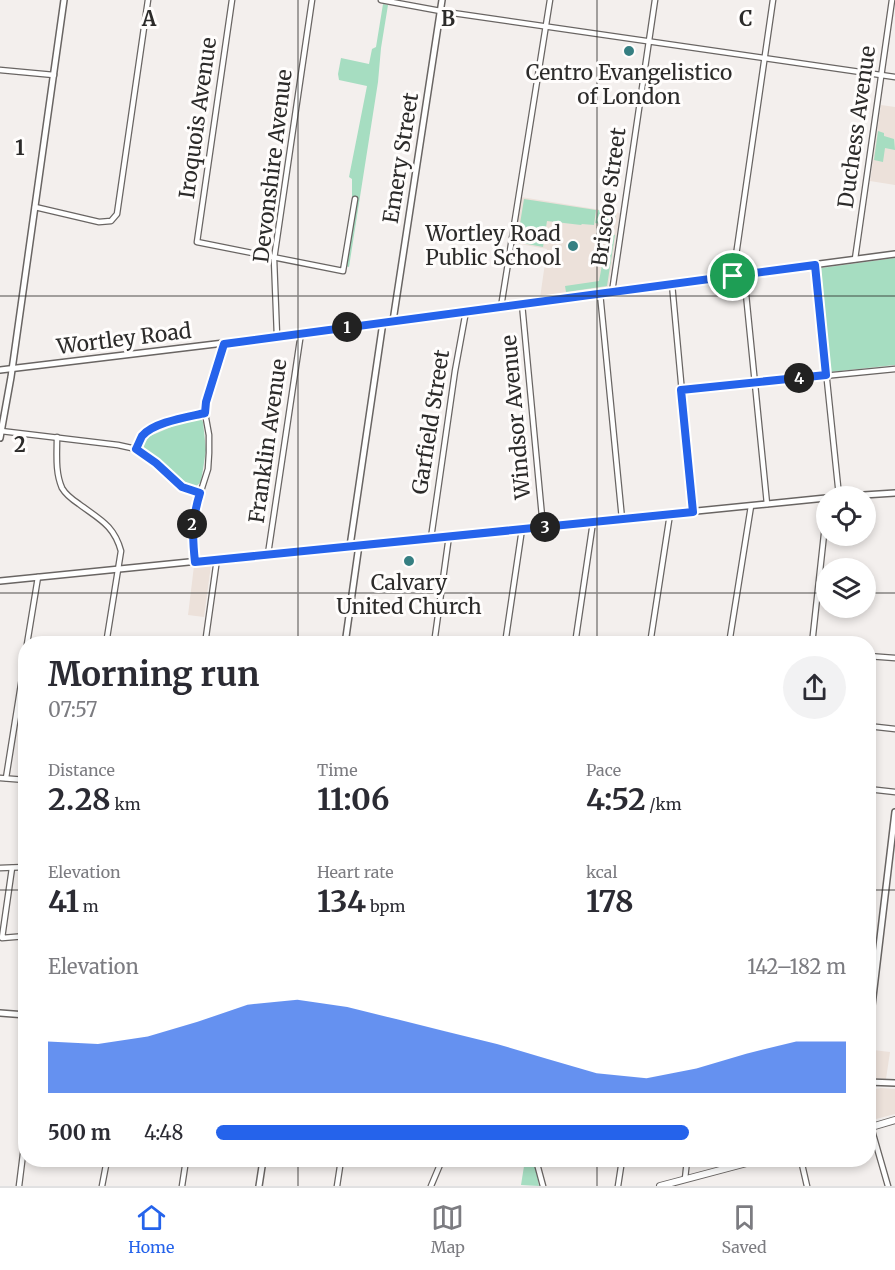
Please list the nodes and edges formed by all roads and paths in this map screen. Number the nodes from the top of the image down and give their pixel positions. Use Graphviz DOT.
graph roads {
  1 [pos="64,0"];
  2 [pos="148,0"];
  3 [pos="232,0"];
  4 [pos="312,0"];
  5 [pos="381,0"];
  6 [pos="442,0"];
  7 [pos="550,0"];
  8 [pos="656,0"];
  9 [pos="773,0"];
  10 [pos="892,0"];
  11 [pos="440,12"];
  12 [pos="546,27"];
  13 [pos="649,42"];
  14 [pos="765,58"];
  15 [pos="0,70"];
  16 [pos="54,75"];
  17 [pos="881,75"];
  18 [pos="895,77"];
  19 [pos="355,200"];
  20 [pos="35,207"];
  21 [pos="895,254"];
  22 [pos="274,258"];
  23 [pos="855,260"];
  24 [pos="815,265"];
  25 [pos="744,274"];
  26 [pos="733,276"];
  27 [pos="672,284"];
  28 [pos="612,292"];
  29 [pos="600,293"];
  30 [pos="522,304"];
  31 [pos="501,306"];
  32 [pos="466,311"];
  33 [pos="393,321"];
  34 [pos="383,322"];
  35 [pos="301,333"];
  36 [pos="277,336"];
  37 [pos="224,344"];
  38 [pos="895,369"];
  39 [pos="0,370"];
  40 [pos="11,370"];
  41 [pos="826,375"];
  42 [pos="754,383"];
  43 [pos="681,390"];
  44 [pos="205,413"];
  45 [pos="1,431"];
  46 [pos="57,437"];
  47 [pos="0,438"];
  48 [pos="136,449"];
  49 [pos="838,486"];
  50 [pos="200,493"];
  51 [pos="895,493"];
  52 [pos="876,494"];
  53 [pos="816,499"];
  54 [pos="767,504"];
  55 [pos="751,506"];
  56 [pos="693,512"];
  57 [pos="670,514"];
  58 [pos="622,519"];
  59 [pos="593,522"];
  60 [pos="543,527"];
  61 [pos="522,529"];
  62 [pos="449,536"];
  63 [pos="431,538"];
  64 [pos="360,545"];
  65 [pos="350,546"];
  66 [pos="823,546"];
  67 [pos="268,554"];
  68 [pos="218,559"];
  69 [pos="195,562"];
  70 [pos="117,569"];
  71 [pos="38,577"];
  72 [pos="0,581"];
  73 [pos="28,636"];
  74 [pos="107,636"];
  75 [pos="206,636"];
  76 [pos="346,636"];
  77 [pos="435,636"];
  78 [pos="506,636"];
  79 [pos="576,636"];
  80 [pos="651,636"];
  81 [pos="730,636"];
  82 [pos="813,636"];
  83 [pos="876,657"];
  84 [pos="895,658"];
  85 [pos="18,696"];
  86 [pos="876,727"];
  87 [pos="895,729"];
  88 [pos="3,778"];
  89 [pos="18,779"];
  90 [pos="876,790"];
  91 [pos="895,792"];
  92 [pos="895,812"];
  93 [pos="0,868"];
  94 [pos="12,868"];
  95 [pos="18,868"];
  96 [pos="18,937"];
  97 [pos="876,972"];
  98 [pos="0,1013"];
  99 [pos="18,1014"];
  100 [pos="876,1082"];
  101 [pos="895,1083"];
  102 [pos="895,1120"];
  103 [pos="876,1125"];
  104 [pos="876,1147"];
  105 [pos="21,1167"];
  106 [pos="105,1167"];
  107 [pos="185,1167"];
  108 [pos="262,1167"];
  109 [pos="340,1167"];
  110 [pos="438,1167"];
  111 [pos="539,1167"];
  112 [pos="621,1167"];
  113 [pos="686,1167"];
  114 [pos="731,1167"];
  115 [pos="803,1167"];
  116 [pos="685,1179"];
  117 [pos="19,1186"];
  118 [pos="102,1186"];
  119 [pos="182,1186"];
  120 [pos="259,1186"];
  121 [pos="337,1186"];
  122 [pos="431,1186"];
  123 [pos="543,1186"];
  124 [pos="618,1186"];
  125 [pos="660,1186"];
  126 [pos="807,1186"];
  127 [pos="888,1186"];
  1 -- 16 [label="street"];
  2 -- 20 [label="street"];
  3 -- 22 [label="street, Iroquois Avenue"];
  4 -- 22 [label="street, Devonshire Avenue"];
  5 -- 11 [label="street"];
  6 -- 11 [label="street, Emery Street"];
  7 -- 12 [label="street"];
  8 -- 13 [label="street, Briscoe Street"];
  9 -- 14 [label="street"];
  10 -- 17 [label="street, Duchess Avenue"];
  11 -- 12 [label="street"];
  11 -- 33 [label="street, Emery Street"];
  12 -- 13 [label="street"];
  12 -- 31 [label="street"];
  13 -- 14 [label="street"];
  13 -- 28 [label="street, Briscoe Street"];
  14 -- 17 [label="street"];
  14 -- 26 [label="street"];
  15 -- 16 [label="street"];
  16 -- 20 [label="street"];
  17 -- 18 [label="street"];
  17 -- 23 [label="street, Duchess Avenue"];
  19 -- 22 [label="street"];
  20 -- 40 [label="street"];
  21 -- 23 [label="street, Wortley Road"];
  22 -- 36 [label="street, Devonshire Avenue"];
  23 -- 24 [label="street, Wortley Road"];
  24 -- 25 [label="street, Wortley Road"];
  24 -- 41 [label="street"];
  25 -- 26 [label="street, Wortley Road"];
  25 -- 42 [label="street"];
  26 -- 27 [label="street, Wortley Road"];
  27 -- 28 [label="street, Wortley Road"];
  27 -- 43 [label="street"];
  28 -- 29 [label="street, Wortley Road"];
  29 -- 30 [label="street, Wortley Road"];
  29 -- 58 [label="street, Briscoe Street"];
  30 -- 31 [label="street, Wortley Road"];
  30 -- 60 [label="street, Windsor Avenue"];
  31 -- 32 [label="street, Wortley Road"];
  32 -- 33 [label="street, Wortley Road"];
  32 -- 63 [label="street, Garfield Street"];
  33 -- 34 [label="street, Wortley Road"];
  34 -- 35 [label="street, Wortley Road"];
  34 -- 65 [label="street"];
  35 -- 36 [label="street, Wortley Road"];
  35 -- 67 [label="street, Franklin Avenue"];
  36 -- 37 [label="street, Wortley Road"];
  37 -- 40 [label="street, Wortley Road"];
  37 -- 44 [label="street"];
  38 -- 41 [label="street"];
  39 -- 40 [label="street, Wortley Road"];
  40 -- 45 [label="street"];
  41 -- 42 [label="street"];
  41 -- 49 [label="street"];
  42 -- 43 [label="street"];
  42 -- 54 [label="street"];
  43 -- 56 [label="street"];
  44 -- 48 [label="street"];
  44 -- 50 [label="street"];
  45 -- 46 [label="street"];
  45 -- 47 [label="street"];
  46 -- 48 [label="street"];
  46 -- 70 [label="street"];
  48 -- 50 [label="street"];
  50 -- 69 [label="street"];
  51 -- 52 [label="street"];
  53 -- 54 [label="street"];
  54 -- 55 [label="street"];
  55 -- 56 [label="street"];
  55 -- 81 [label="street"];
  56 -- 57 [label="street"];
  57 -- 58 [label="street"];
  57 -- 80 [label="street"];
  58 -- 59 [label="street"];
  59 -- 60 [label="street"];
  59 -- 79 [label="street"];
  60 -- 61 [label="street"];
  61 -- 62 [label="street"];
  61 -- 78 [label="street, Windsor Avenue"];
  62 -- 63 [label="street"];
  62 -- 77 [label="street"];
  63 -- 64 [label="street"];
  64 -- 65 [label="street"];
  64 -- 76 [label="street"];
  65 -- 67 [label="street"];
  66 -- 82 [label="street"];
  67 -- 68 [label="street"];
  68 -- 69 [label="street"];
  68 -- 75 [label="street"];
  69 -- 70 [label="street"];
  70 -- 71 [label="street"];
  70 -- 74 [label="street"];
  71 -- 72 [label="street"];
  71 -- 73 [label="street"];
  83 -- 84 [label="street"];
  85 -- 88 [label="street"];
  86 -- 87 [label="street"];
  88 -- 89 [label="street"];
  90 -- 91 [label="street"];
  92 -- 97 [label="street"];
  93 -- 94 [label="street"];
  94 -- 95 [label="street"];
  94 -- 96 [label="street"];
  98 -- 99 [label="street"];
  100 -- 101 [label="street"];
  102 -- 103 [label="main road"];
  104 -- 127 [label="street"];
  105 -- 117 [label="street"];
  106 -- 118 [label="street"];
  107 -- 119 [label="street"];
  108 -- 120 [label="street"];
  109 -- 121 [label="street"];
  110 -- 122 [label="street"];
  111 -- 123 [label="street"];
  112 -- 124 [label="street"];
  113 -- 116 [label="street"];
  114 -- 116 [label="main road"];
  115 -- 126 [label="street"];
  116 -- 125 [label="main road"];
}
